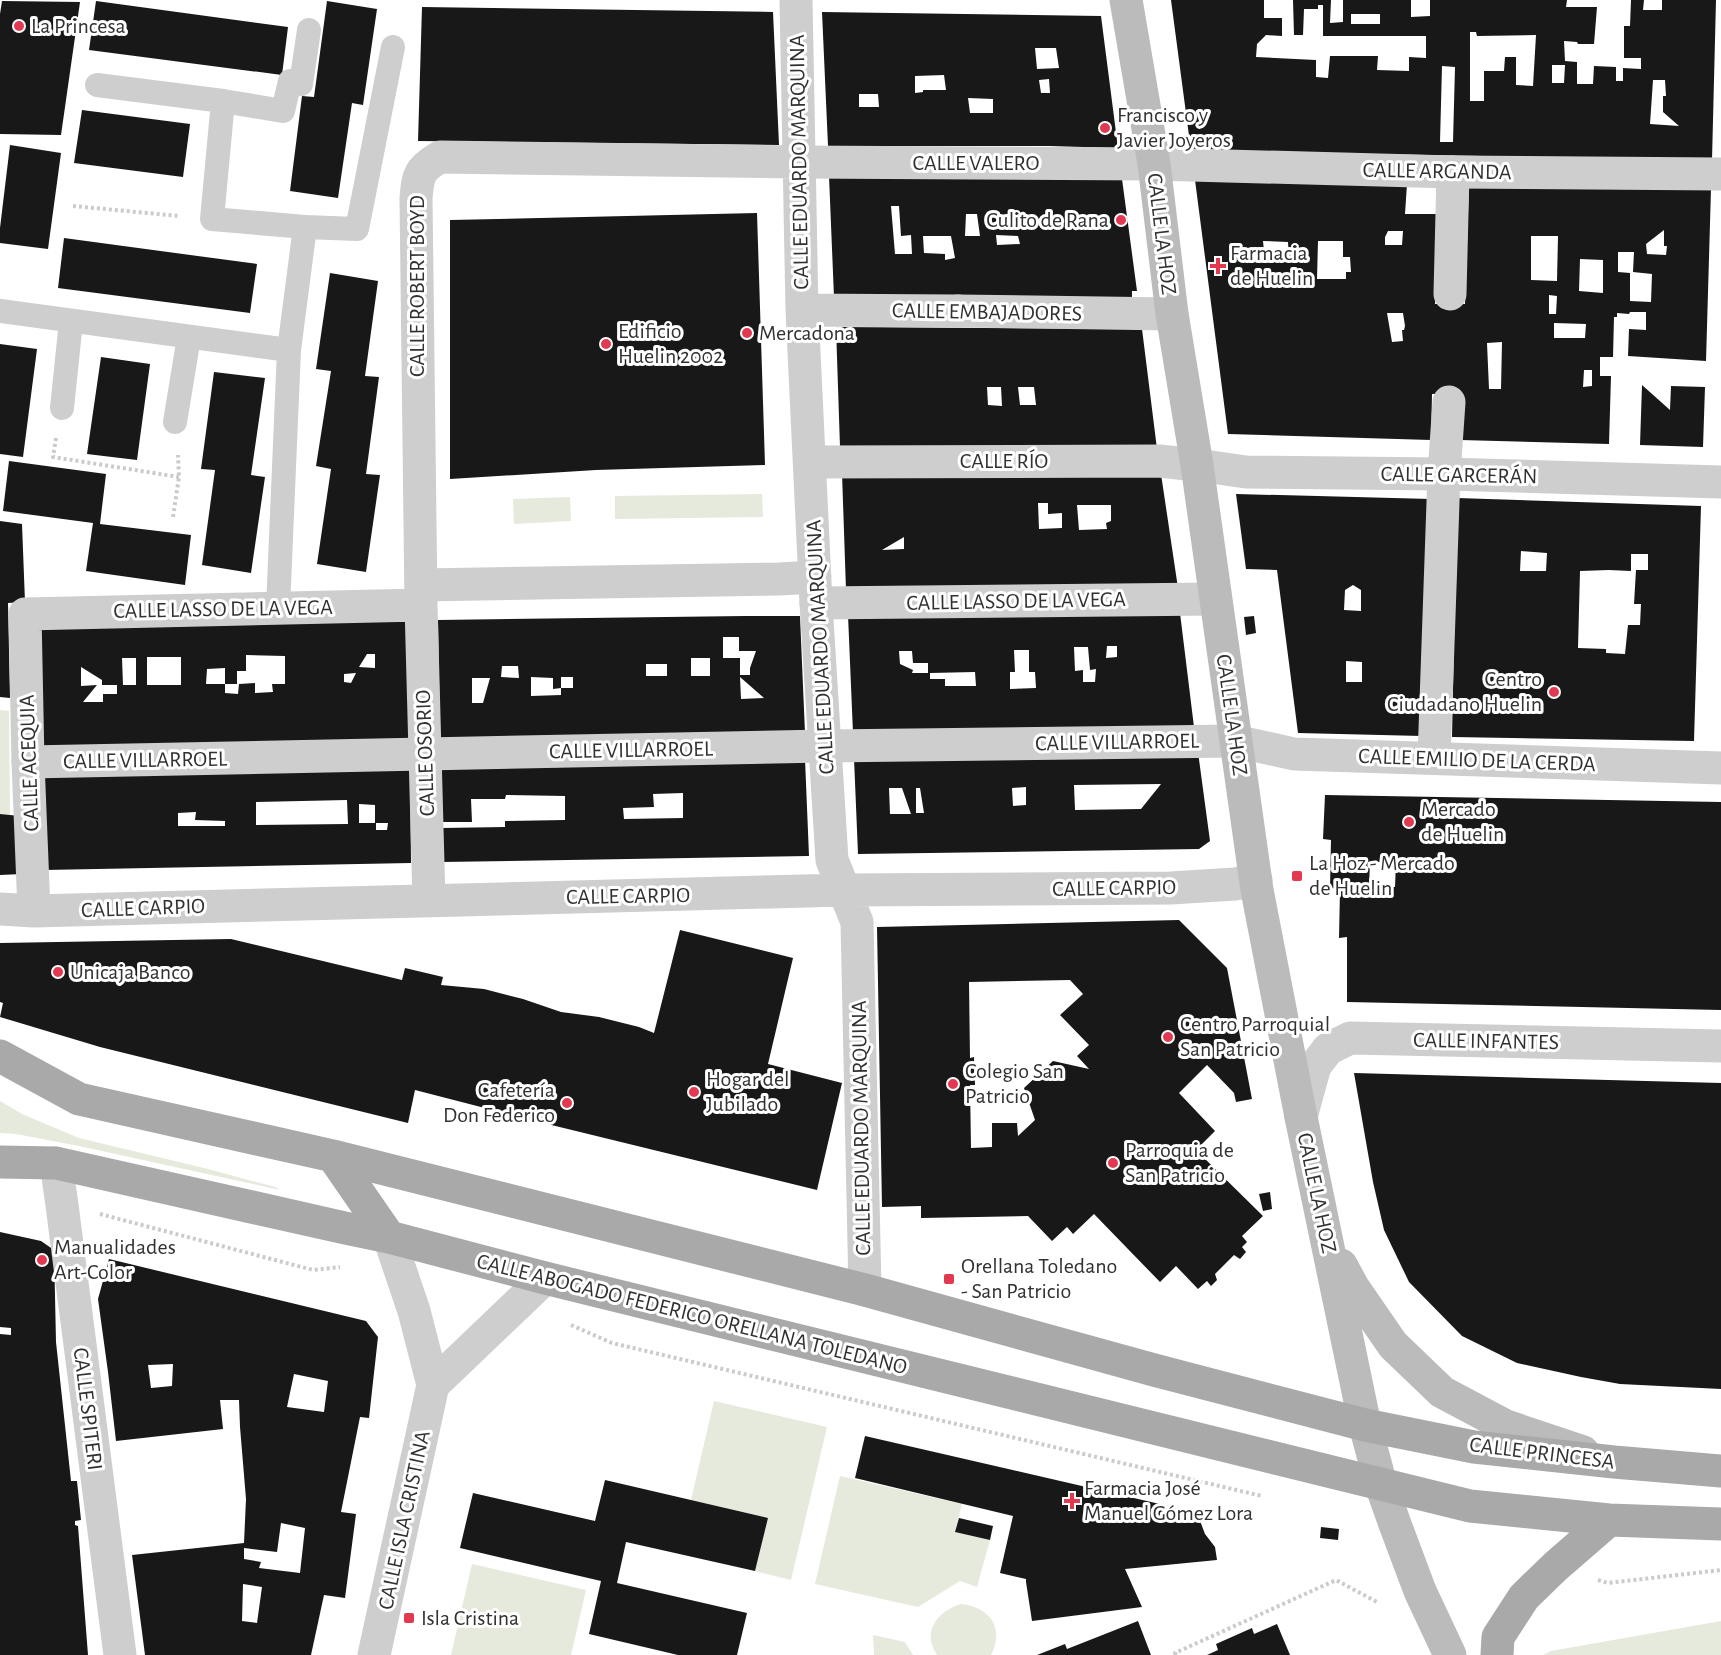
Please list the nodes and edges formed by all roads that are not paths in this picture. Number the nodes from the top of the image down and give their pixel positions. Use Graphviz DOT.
graph roads {
  1 [pos="796,0"];
  2 [pos="1126,0"];
  3 [pos="309,30"];
  4 [pos="393,46"];
  5 [pos="98,85"];
  6 [pos="223,101"];
  7 [pos="799,162"];
  8 [pos="1154,164"];
  9 [pos="1453,172"];
  10 [pos="1721,174"];
  11 [pos="305,228"];
  12 [pos="1450,294"];
  13 [pos="802,310"];
  14 [pos="0,311"];
  15 [pos="1172,314"];
  16 [pos="71,321"];
  17 [pos="189,337"];
  18 [pos="288,350"];
  19 [pos="1449,402"];
  20 [pos="62,408"];
  21 [pos="175,422"];
  22 [pos="810,462"];
  23 [pos="1197,465"];
  24 [pos="1444,474"];
  25 [pos="1721,482"];
  26 [pos="816,590"];
  27 [pos="421,595"];
  28 [pos="1215,599"];
  29 [pos="278,608"];
  30 [pos="25,614"];
  31 [pos="1235,741"];
  32 [pos="825,746"];
  33 [pos="425,755"];
  34 [pos="1434,759"];
  35 [pos="28,762"];
  36 [pos="1721,768"];
  37 [pos="1256,880"];
  38 [pos="844,890"];
  39 [pos="429,901"];
  40 [pos="0,909"];
  41 [pos="34,911"];
  42 [pos="1721,1046"];
  43 [pos="0,1056"];
  44 [pos="1301,1117"];
  45 [pos="333,1156"];
  46 [pos="0,1162"];
  47 [pos="56,1163"];
  48 [pos="389,1236"];
  49 [pos="1326,1237"];
  50 [pos="545,1278"];
  51 [pos="865,1290"];
  52 [pos="433,1385"];
  53 [pos="1365,1425"];
  54 [pos="1614,1462"];
  55 [pos="1721,1471"];
  56 [pos="1381,1485"];
  57 [pos="1609,1520"];
  58 [pos="1721,1524"];
  59 [pos="120,1655"];
  60 [pos="374,1655"];
  61 [pos="1450,1655"];
  62 [pos="1497,1655"];
  1 -- 7 [label="street, CALLE EDUARDO MARQUINA"];
  2 -- 8 [label="main road, CALLE LA HOZ"];
  3 -- 6 [label="lane"];
  4 -- 11 [label="lane"];
  5 -- 6 [label="lane"];
  6 -- 11 [label="lane"];
  7 -- 8 [label="street, CALLE VALERO"];
  7 -- 13 [label="street, CALLE EDUARDO MARQUINA"];
  7 -- 27 [label="street, CALLE ROBERT BOYD"];
  8 -- 9 [label="street, CALLE ARGANDA"];
  8 -- 15 [label="main road, CALLE LA HOZ"];
  9 -- 10 [label="street, CALLE ARGANDA"];
  9 -- 12 [label="street"];
  11 -- 18 [label="lane"];
  13 -- 15 [label="street, CALLE EMBAJADORES"];
  13 -- 22 [label="street, CALLE EDUARDO MARQUINA"];
  14 -- 16 [label="lane"];
  15 -- 23 [label="main road, CALLE LA HOZ"];
  16 -- 17 [label="lane"];
  16 -- 20 [label="lane"];
  17 -- 18 [label="lane"];
  17 -- 21 [label="lane"];
  18 -- 29 [label="lane"];
  19 -- 24 [label="street"];
  22 -- 23 [label="street, CALLE RÍO"];
  22 -- 26 [label="street, CALLE EDUARDO MARQUINA"];
  23 -- 24 [label="street, CALLE GARCERÁN"];
  23 -- 28 [label="main road, CALLE LA HOZ"];
  24 -- 25 [label="street, CALLE GARCERÁN"];
  24 -- 34 [label="street"];
  26 -- 27 [label="street, CALLE LASSO DE LA VEGA"];
  26 -- 28 [label="street, CALLE LASSO DE LA VEGA"];
  26 -- 32 [label="street, CALLE EDUARDO MARQUINA"];
  27 -- 29 [label="street, CALLE LASSO DE LA VEGA"];
  27 -- 33 [label="street, CALLE OSORIO"];
  28 -- 31 [label="main road, CALLE LA HOZ"];
  29 -- 30 [label="street, CALLE LASSO DE LA VEGA"];
  30 -- 35 [label="street, CALLE ACEQUIA"];
  31 -- 32 [label="street, CALLE VILLARROEL"];
  31 -- 34 [label="street, CALLE EMILIO DE LA CERDA"];
  31 -- 37 [label="main road, CALLE LA HOZ"];
  32 -- 33 [label="street, CALLE VILLARROEL"];
  32 -- 38 [label="street, CALLE EDUARDO MARQUINA"];
  33 -- 35 [label="street, CALLE VILLARROEL"];
  33 -- 39 [label="street, CALLE OSORIO"];
  34 -- 36 [label="street, CALLE EMILIO DE LA CERDA"];
  35 -- 41 [label="street, CALLE ACEQUIA"];
  37 -- 38 [label="street, CALLE CARPIO"];
  37 -- 44 [label="main road, CALLE LA HOZ"];
  38 -- 39 [label="street, CALLE CARPIO"];
  38 -- 51 [label="street, CALLE EDUARDO MARQUINA"];
  39 -- 41 [label="street, CALLE CARPIO"];
  40 -- 41 [label="street, CALLE CARPIO"];
  42 -- 44 [label="street, CALLE INFANTES"];
  43 -- 45 [label="main road"];
  44 -- 49 [label="main road, CALLE LA HOZ"];
  45 -- 48 [label="main road"];
  45 -- 51 [label="main road"];
  46 -- 47 [label="main road, CALLE ABOGADO FEDERICO ORELLANA TOLEDANO"];
  47 -- 48 [label="main road, CALLE ABOGADO FEDERICO ORELLANA TOLEDANO"];
  47 -- 59 [label="street, CALLE SPITERI"];
  48 -- 50 [label="main road, CALLE ABOGADO FEDERICO ORELLANA TOLEDANO"];
  48 -- 52 [label="street, CALLE ISLA CRISTINA"];
  49 -- 53 [label="main road, CALLE LA HOZ"];
  49 -- 54 [label="main road"];
  50 -- 52 [label="street"];
  50 -- 56 [label="main road, CALLE ABOGADO FEDERICO ORELLANA TOLEDANO"];
  51 -- 53 [label="main road"];
  52 -- 60 [label="street, CALLE ISLA CRISTINA"];
  53 -- 54 [label="main road, CALLE PRINCESA"];
  53 -- 56 [label="main road, CALLE LA HOZ"];
  54 -- 55 [label="main road, CALLE PRINCESA"];
  56 -- 57 [label="main road"];
  56 -- 61 [label="main road, CALLE LA HOZ"];
  57 -- 58 [label="main road"];
  57 -- 62 [label="main road"];
}
